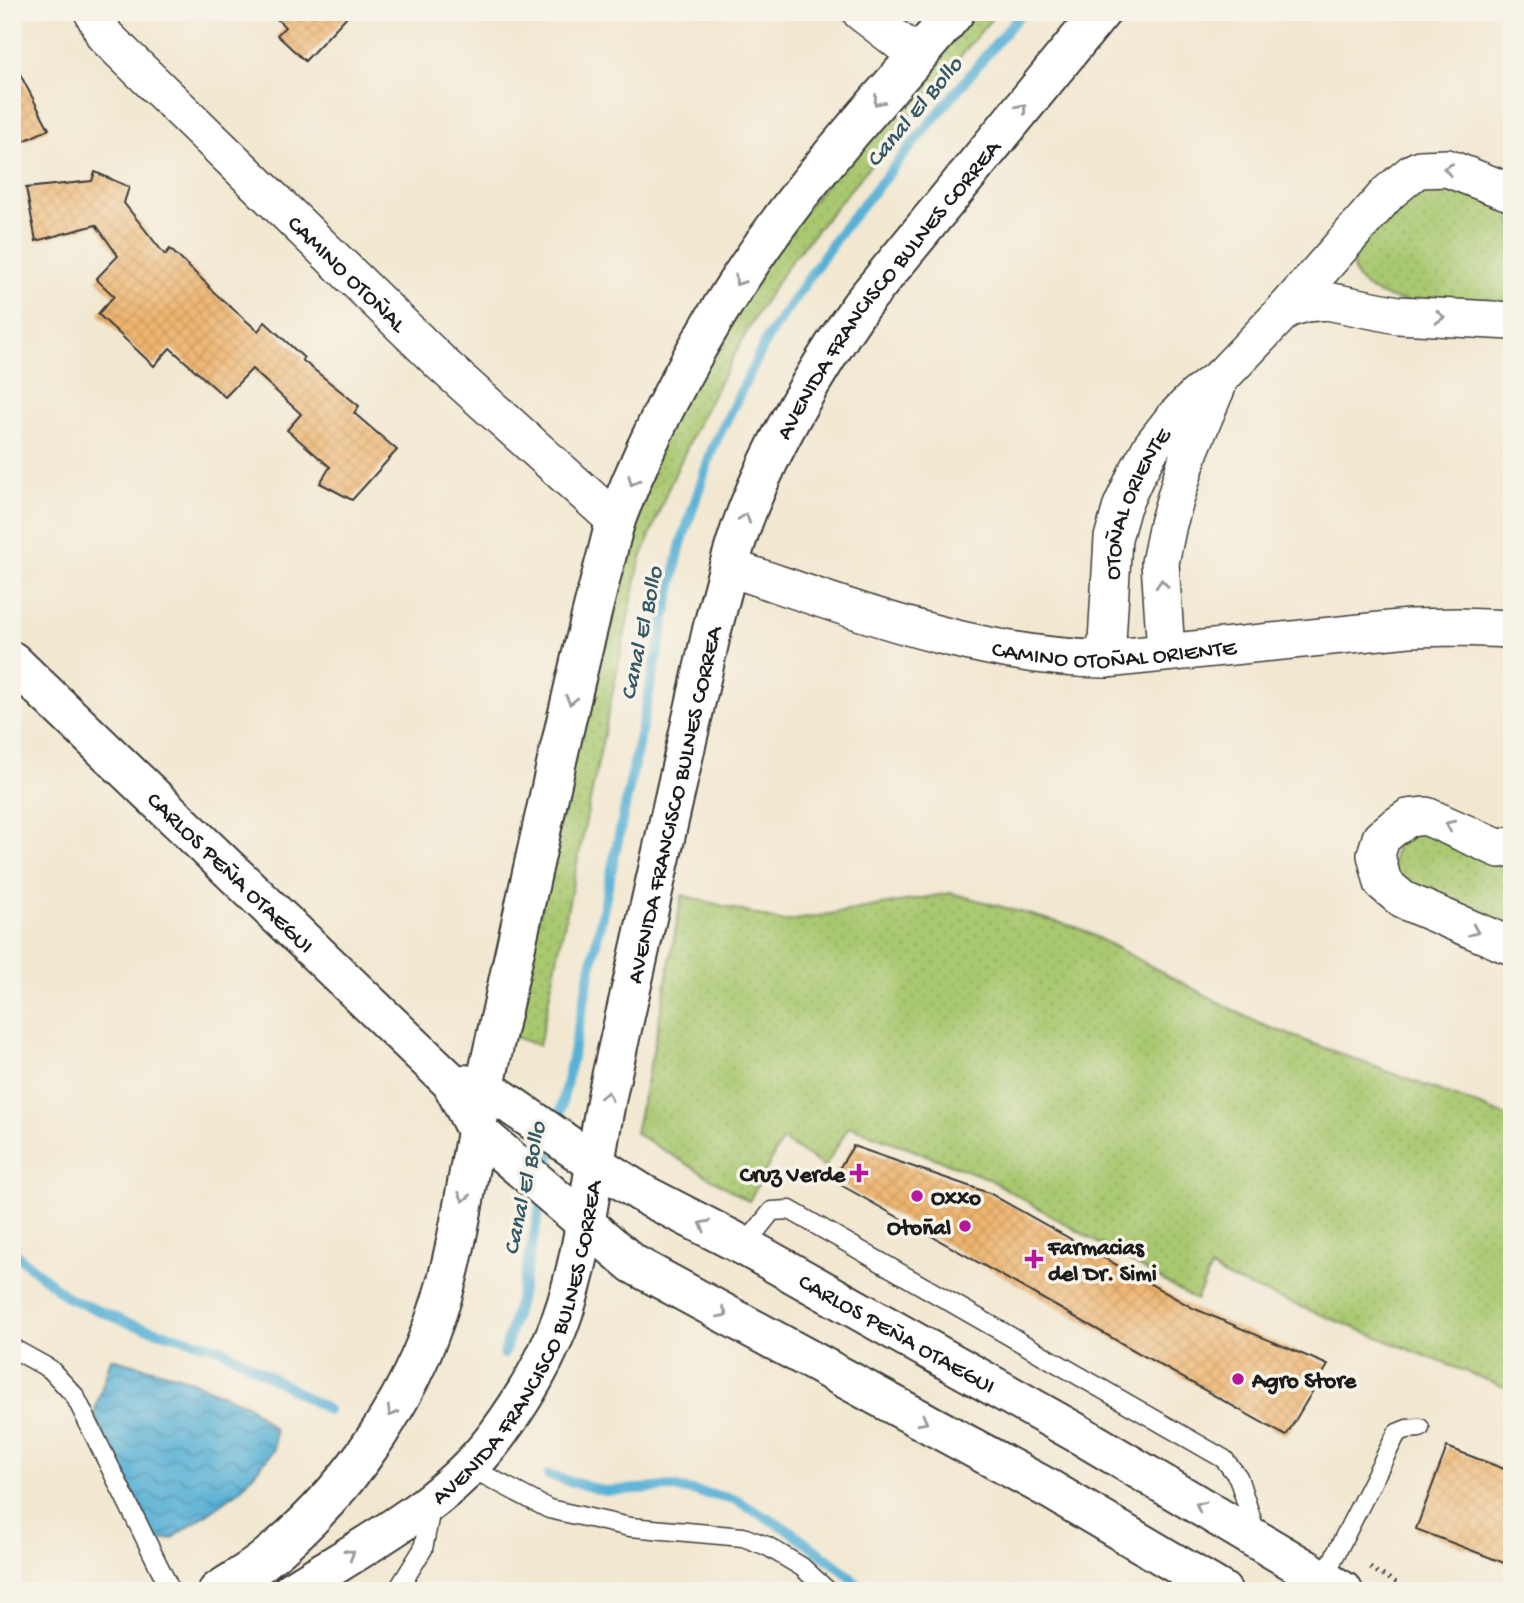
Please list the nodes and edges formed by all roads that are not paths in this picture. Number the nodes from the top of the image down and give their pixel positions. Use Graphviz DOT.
graph roads {
  1 [pos="93,12"];
  2 [pos="861,12"];
  3 [pos="955,12"];
  4 [pos="1101,12"];
  5 [pos="918,56"];
  6 [pos="1512,193"];
  7 [pos="1341,247"];
  8 [pos="1286,309"];
  9 [pos="1372,311"];
  10 [pos="1512,321"];
  11 [pos="1223,375"];
  12 [pos="616,521"];
  13 [pos="728,567"];
  14 [pos="1512,629"];
  15 [pos="1166,652"];
  16 [pos="1106,659"];
  17 [pos="12,661"];
  18 [pos="1512,845"];
  19 [pos="1512,944"];
  20 [pos="468,1084"];
  21 [pos="488,1140"];
  22 [pos="583,1156"];
  23 [pos="572,1212"];
  24 [pos="744,1246"];
  25 [pos="12,1348"];
  26 [pos="1420,1428"];
  27 [pos="1077,1433"];
  28 [pos="469,1467"];
  29 [pos="1138,1469"];
  30 [pos="1051,1490"];
  31 [pos="432,1502"];
  32 [pos="1109,1524"];
  33 [pos="1258,1540"];
  34 [pos="1334,1585"];
  35 [pos="171,1591"];
  36 [pos="218,1591"];
  37 [pos="292,1591"];
  38 [pos="397,1591"];
  39 [pos="828,1591"];
  40 [pos="1222,1591"];
  1 -- 12 [label="street, CAMINO OTOÑAL"];
  2 -- 5 [label="street"];
  3 -- 5 [label="street"];
  13 -- 4 [label="street, AVENIDA FRANCISCO BULNES CORREA, one-way"];
  5 -- 12 [label="street, one-way"];
  6 -- 7 [label="street, OTOÑAL ORIENTE, one-way"];
  7 -- 8 [label="street, OTOÑAL ORIENTE"];
  7 -- 9 [label="street"];
  8 -- 9 [label="street"];
  8 -- 11 [label="street, OTOÑAL ORIENTE"];
  9 -- 10 [label="street, one-way"];
  15 -- 11 [label="street, OTOÑAL ORIENTE, one-way"];
  11 -- 16 [label="street, OTOÑAL ORIENTE"];
  12 -- 20 [label="street, one-way"];
  13 -- 16 [label="street, CAMINO OTOÑAL ORIENTE"];
  22 -- 13 [label="street, AVENIDA FRANCISCO BULNES CORREA, one-way"];
  14 -- 15 [label="street, CAMINO OTOÑAL ORIENTE"];
  15 -- 16 [label="street, CAMINO OTOÑAL ORIENTE"];
  17 -- 20 [label="street, CARLOS PEÑA OTAEGUI"];
  18 -- 19 [label="street, one-way"];
  20 -- 21 [label="street, CARLOS PEÑA OTAEGUI"];
  20 -- 22 [label="street, CARLOS PEÑA OTAEGUI"];
  21 -- 23 [label="street, CARLOS PEÑA OTAEGUI"];
  21 -- 36 [label="street, one-way"];
  22 -- 23 [label="street, AVENIDA FRANCISCO BULNES CORREA"];
  24 -- 22 [label="street, CARLOS PEÑA OTAEGUI, one-way"];
  23 -- 28 [label="street, AVENIDA FRANCISCO BULNES CORREA"];
  23 -- 30 [label="street, CARLOS PEÑA OTAEGUI, one-way"];
  24 -- 27 [label="street, CARLOS PEÑA OTAEGUI"];
  24 -- 33 [label="lane"];
  25 -- 35 [label="lane"];
  26 -- 34 [label="lane"];
  27 -- 29 [label="street, CARLOS PEÑA OTAEGUI"];
  27 -- 30 [label="street"];
  28 -- 31 [label="street, AVENIDA FRANCISCO BULNES CORREA"];
  28 -- 39 [label="lane"];
  29 -- 32 [label="street"];
  33 -- 29 [label="street, CARLOS PEÑA OTAEGUI, one-way"];
  30 -- 32 [label="street, CARLOS PEÑA OTAEGUI"];
  37 -- 31 [label="street, AVENIDA FRANCISCO BULNES CORREA, one-way"];
  31 -- 38 [label="lane"];
  32 -- 40 [label="street, CARLOS PEÑA OTAEGUI"];
  33 -- 34 [label="street, CARLOS PEÑA OTAEGUI"];
}
